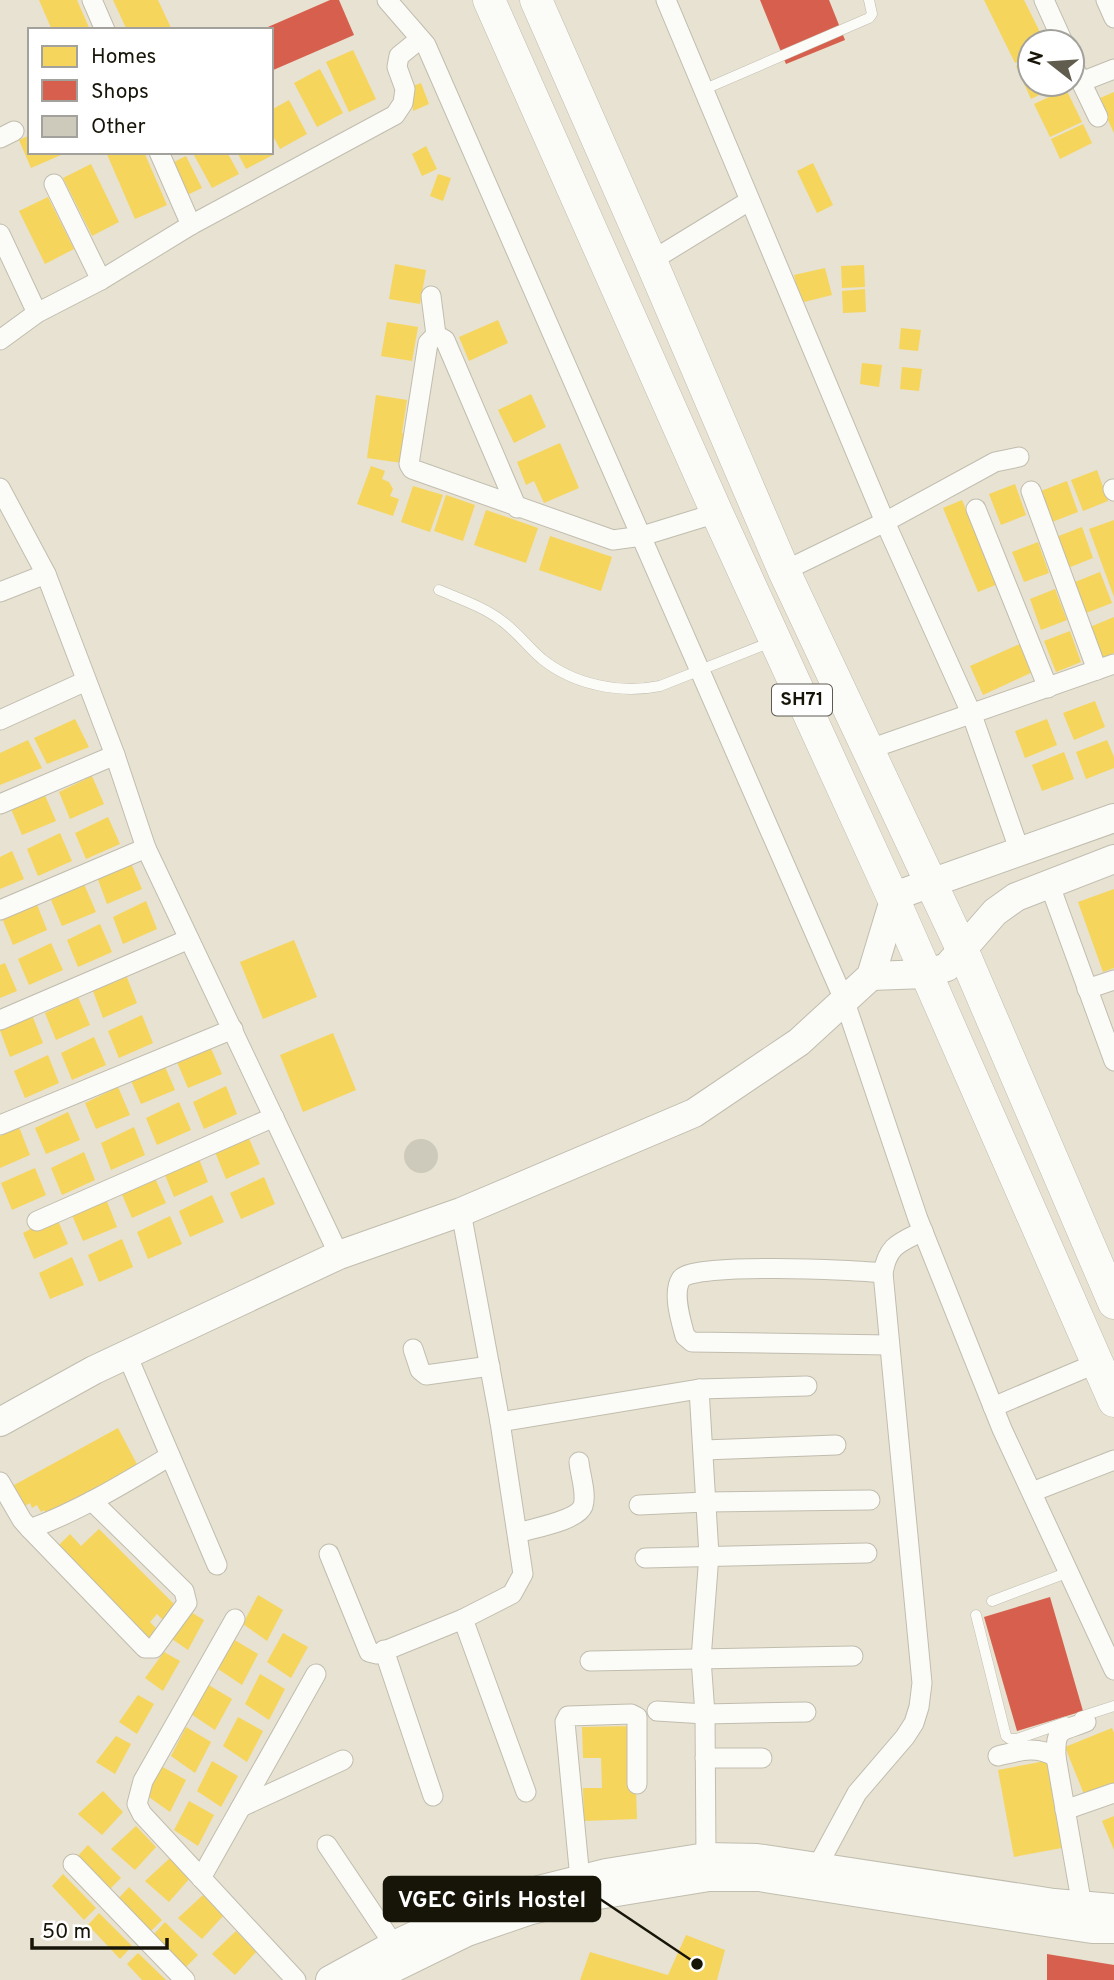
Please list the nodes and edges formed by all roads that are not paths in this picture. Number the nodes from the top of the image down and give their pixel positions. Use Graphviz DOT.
graph roads {
  1 [pos="92,0"];
  2 [pos="387,0"];
  3 [pos="489,0"];
  4 [pos="536,0"];
  5 [pos="666,0"];
  6 [pos="871,0"];
  7 [pos="1044,0"];
  8 [pos="1106,0"];
  9 [pos="1114,18"];
  10 [pos="104,28"];
  11 [pos="1057,28"];
  12 [pos="420,39"];
  13 [pos="1114,69"];
  14 [pos="1086,80"];
  15 [pos="705,89"];
  16 [pos="1086,92"];
  17 [pos="1098,117"];
  18 [pos="160,154"];
  19 [pos="54,184"];
  20 [pos="749,201"];
  21 [pos="191,225"];
  22 [pos="0,234"];
  23 [pos="651,261"];
  24 [pos="101,280"];
  25 [pos="430,296"];
  26 [pos="37,313"];
  27 [pos="436,335"];
  28 [pos="0,340"];
  29 [pos="1019,457"];
  30 [pos="0,488"];
  31 [pos="1031,491"];
  32 [pos="517,508"];
  33 [pos="976,509"];
  34 [pos="717,513"];
  35 [pos="885,522"];
  36 [pos="642,536"];
  37 [pos="784,571"];
  38 [pos="46,574"];
  39 [pos="439,590"];
  40 [pos="0,592"];
  41 [pos="775,641"];
  42 [pos="1106,667"];
  43 [pos="700,671"];
  44 [pos="86,681"];
  45 [pos="1048,688"];
  46 [pos="972,715"];
  47 [pos="0,720"];
  48 [pos="867,750"];
  49 [pos="115,755"];
  50 [pos="0,804"];
  51 [pos="1114,818"];
  52 [pos="146,848"];
  53 [pos="1020,852"];
  54 [pos="1114,859"];
  55 [pos="930,882"];
  56 [pos="1049,883"];
  57 [pos="894,900"];
  58 [pos="0,910"];
  59 [pos="189,940"];
  60 [pos="962,949"];
  61 [pos="926,974"];
  62 [pos="871,976"];
  63 [pos="1114,980"];
  64 [pos="1087,989"];
  65 [pos="845,1002"];
  66 [pos="0,1020"];
  67 [pos="233,1029"];
  68 [pos="1114,1061"];
  69 [pos="274,1117"];
  70 [pos="0,1125"];
  71 [pos="461,1212"];
  72 [pos="37,1221"];
  73 [pos="923,1231"];
  74 [pos="339,1255"];
  75 [pos="883,1273"];
  76 [pos="1111,1290"];
  77 [pos="889,1345"];
  78 [pos="413,1349"];
  79 [pos="127,1355"];
  80 [pos="1097,1363"];
  81 [pos="490,1366"];
  82 [pos="807,1386"];
  83 [pos="699,1389"];
  84 [pos="1114,1401"];
  85 [pos="993,1407"];
  86 [pos="0,1422"];
  87 [pos="500,1422"];
  88 [pos="836,1445"];
  89 [pos="704,1450"];
  90 [pos="170,1456"];
  91 [pos="1114,1460"];
  92 [pos="579,1462"];
  93 [pos="0,1482"];
  94 [pos="1032,1492"];
  95 [pos="870,1500"];
  96 [pos="92,1501"];
  97 [pos="706,1502"];
  98 [pos="639,1506"];
  99 [pos="30,1529"];
  100 [pos="518,1533"];
  101 [pos="867,1553"];
  102 [pos="329,1554"];
  103 [pos="709,1555"];
  104 [pos="645,1558"];
  105 [pos="216,1565"];
  106 [pos="1069,1572"];
  107 [pos="992,1601"];
  108 [pos="976,1615"];
  109 [pos="235,1619"];
  110 [pos="463,1619"];
  111 [pos="384,1650"];
  112 [pos="853,1656"];
  113 [pos="701,1659"];
  114 [pos="590,1661"];
  115 [pos="1114,1670"];
  116 [pos="316,1674"];
  117 [pos="1114,1706"];
  118 [pos="657,1711"];
  119 [pos="806,1712"];
  120 [pos="705,1714"];
  121 [pos="1086,1722"];
  122 [pos="998,1756"];
  123 [pos="1056,1757"];
  124 [pos="705,1758"];
  125 [pos="762,1758"];
  126 [pos="343,1760"];
  127 [pos="637,1784"];
  128 [pos="526,1792"];
  129 [pos="1114,1793"];
  130 [pos="433,1796"];
  131 [pos="241,1807"];
  132 [pos="1065,1810"];
  133 [pos="327,1845"];
  134 [pos="706,1857"];
  135 [pos="72,1864"];
  136 [pos="736,1866"];
  137 [pos="817,1867"];
  138 [pos="201,1878"];
  139 [pos="580,1879"];
  140 [pos="526,1902"];
  141 [pos="1082,1906"];
  142 [pos="1114,1908"];
  143 [pos="1114,1929"];
  144 [pos="394,1945"];
  145 [pos="185,1980"];
  146 [pos="296,1980"];
  147 [pos="330,1980"];
  148 [pos="369,1980"];
  1 -- 10 [label="street"];
  2 -- 12 [label="street"];
  3 -- 34 [label="main road, SH71"];
  4 -- 23 [label="main road, SH71"];
  5 -- 15 [label="street"];
  6 -- 15 [label="lane"];
  7 -- 11 [label="street"];
  8 -- 9 [label="street"];
  12 -- 21 [label="street"];
  12 -- 36 [label="street"];
  13 -- 14 [label="street"];
  15 -- 20 [label="street"];
  16 -- 17 [label="street"];
  18 -- 21 [label="street"];
  19 -- 24 [label="street"];
  20 -- 23 [label="street"];
  20 -- 35 [label="street"];
  21 -- 24 [label="street"];
  22 -- 26 [label="street"];
  23 -- 37 [label="main road, SH71"];
  24 -- 26 [label="street"];
  25 -- 27 [label="street"];
  26 -- 28 [label="street"];
  27 -- 32 [label="street"];
  27 -- 32 [label="street"];
  29 -- 35 [label="street"];
  30 -- 38 [label="street"];
  31 -- 42 [label="street"];
  32 -- 36 [label="street"];
  33 -- 45 [label="street"];
  34 -- 36 [label="street"];
  34 -- 41 [label="main road, SH71"];
  35 -- 37 [label="street"];
  35 -- 46 [label="street"];
  36 -- 43 [label="street"];
  37 -- 48 [label="main road, SH71"];
  38 -- 40 [label="street"];
  38 -- 44 [label="street"];
  39 -- 43 [label="lane"];
  41 -- 43 [label="lane"];
  41 -- 57 [label="main road, SH71"];
  42 -- 45 [label="street"];
  43 -- 65 [label="street"];
  44 -- 47 [label="street"];
  44 -- 49 [label="street"];
  45 -- 46 [label="street"];
  46 -- 48 [label="street"];
  46 -- 53 [label="street"];
  48 -- 55 [label="main road, SH71"];
  49 -- 50 [label="street"];
  49 -- 52 [label="street"];
  51 -- 53 [label="street"];
  52 -- 58 [label="street"];
  52 -- 59 [label="street"];
  53 -- 55 [label="street"];
  54 -- 56 [label="street"];
  55 -- 57 [label="street"];
  55 -- 60 [label="main road, SH71"];
  56 -- 60 [label="street"];
  56 -- 64 [label="street"];
  57 -- 61 [label="main road, SH71"];
  57 -- 62 [label="street"];
  59 -- 66 [label="street"];
  59 -- 67 [label="street"];
  60 -- 61 [label="street"];
  60 -- 76 [label="main road, SH71"];
  61 -- 62 [label="street"];
  61 -- 80 [label="main road, SH71"];
  62 -- 65 [label="street"];
  63 -- 64 [label="street"];
  64 -- 68 [label="street"];
  65 -- 71 [label="street"];
  65 -- 73 [label="street"];
  67 -- 69 [label="street"];
  67 -- 70 [label="street"];
  69 -- 72 [label="street"];
  69 -- 74 [label="street"];
  71 -- 74 [label="street"];
  71 -- 81 [label="street"];
  73 -- 75 [label="street"];
  73 -- 85 [label="street"];
  74 -- 79 [label="street"];
  75 -- 77 [label="street"];
  75 -- 77 [label="street"];
  77 -- 137 [label="street"];
  78 -- 81 [label="street"];
  79 -- 86 [label="street"];
  79 -- 90 [label="street"];
  80 -- 84 [label="main road, SH71"];
  80 -- 85 [label="street"];
  81 -- 87 [label="street"];
  82 -- 83 [label="street"];
  83 -- 87 [label="street"];
  83 -- 89 [label="street"];
  85 -- 94 [label="street"];
  87 -- 100 [label="street"];
  88 -- 89 [label="street"];
  89 -- 97 [label="street"];
  90 -- 96 [label="street"];
  90 -- 105 [label="street"];
  91 -- 94 [label="street"];
  92 -- 100 [label="street"];
  93 -- 99 [label="street"];
  94 -- 106 [label="street"];
  95 -- 97 [label="street"];
  96 -- 99 [label="street"];
  96 -- 99 [label="street"];
  97 -- 98 [label="street"];
  97 -- 103 [label="street"];
  100 -- 110 [label="street"];
  101 -- 103 [label="street"];
  102 -- 111 [label="street"];
  103 -- 104 [label="street"];
  103 -- 113 [label="street"];
  106 -- 107 [label="lane"];
  106 -- 115 [label="street"];
  108 -- 117 [label="lane"];
  109 -- 138 [label="street"];
  110 -- 111 [label="street"];
  110 -- 128 [label="street"];
  111 -- 130 [label="street"];
  112 -- 113 [label="street"];
  113 -- 114 [label="street"];
  113 -- 120 [label="street"];
  116 -- 131 [label="street"];
  118 -- 120 [label="street"];
  119 -- 120 [label="street"];
  120 -- 124 [label="street"];
  121 -- 123 [label="street"];
  122 -- 123 [label="street"];
  123 -- 132 [label="street"];
  124 -- 125 [label="street"];
  124 -- 134 [label="street"];
  126 -- 131 [label="street"];
  127 -- 139 [label="street"];
  129 -- 132 [label="street"];
  131 -- 138 [label="street"];
  132 -- 141 [label="street"];
  133 -- 144 [label="street"];
  134 -- 136 [label="street"];
  134 -- 139 [label="street"];
  135 -- 145 [label="street"];
  136 -- 137 [label="street"];
  136 -- 140 [label="street"];
  136 -- 143 [label="street"];
  137 -- 141 [label="street"];
  138 -- 146 [label="street"];
  139 -- 140 [label="street"];
  140 -- 144 [label="street"];
  140 -- 148 [label="street"];
  141 -- 142 [label="street"];
  144 -- 147 [label="street"];
}
